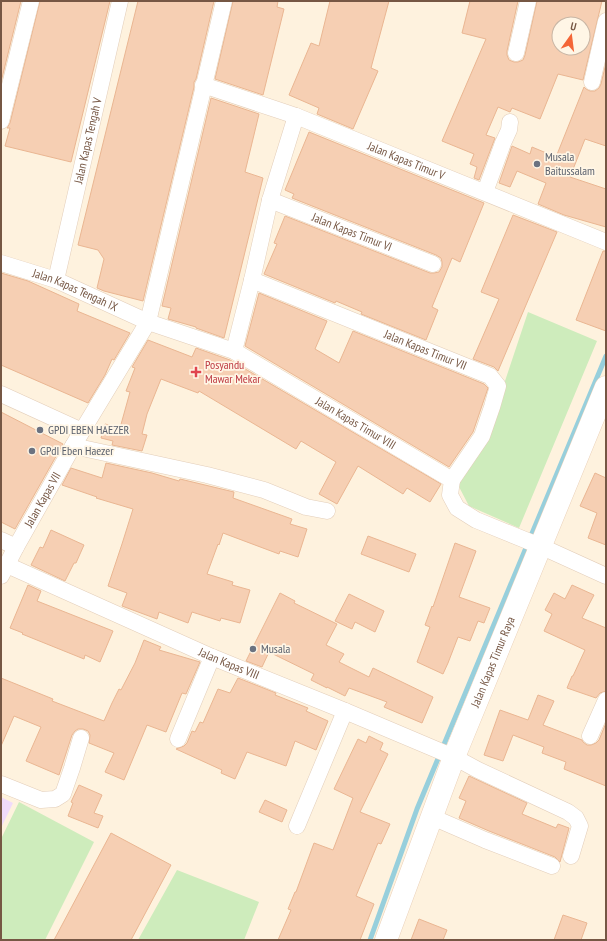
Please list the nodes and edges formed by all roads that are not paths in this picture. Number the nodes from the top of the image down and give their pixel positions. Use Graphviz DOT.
graph roads {
  1 [pos="31,1"];
  2 [pos="120,1"];
  3 [pos="224,1"];
  4 [pos="528,1"];
  5 [pos="606,21"];
  6 [pos="516,53"];
  7 [pos="592,82"];
  8 [pos="204,85"];
  9 [pos="296,116"];
  10 [pos="1,121"];
  11 [pos="510,122"];
  12 [pos="485,192"];
  13 [pos="270,200"];
  14 [pos="606,242"];
  15 [pos="1,263"];
  16 [pos="433,264"];
  17 [pos="56,280"];
  18 [pos="252,280"];
  19 [pos="148,322"];
  20 [pos="234,351"];
  21 [pos="606,387"];
  22 [pos="1,394"];
  23 [pos="82,431"];
  24 [pos="73,446"];
  25 [pos="452,480"];
  26 [pos="327,512"];
  27 [pos="1,540"];
  28 [pos="538,545"];
  29 [pos="16,547"];
  30 [pos="4,571"];
  31 [pos="606,576"];
  32 [pos="212,657"];
  33 [pos="606,700"];
  34 [pos="345,711"];
  35 [pos="590,736"];
  36 [pos="81,738"];
  37 [pos="178,739"];
  38 [pos="453,757"];
  39 [pos="1,784"];
  40 [pos="432,817"];
  41 [pos="297,826"];
  42 [pos="571,856"];
  43 [pos="552,866"];
  44 [pos="386,940"];
  1 -- 10 [label="street"];
  2 -- 17 [label="street, Jalan Kapas Tengah V"];
  3 -- 8 [label="street, Jalan Kapas VII"];
  4 -- 6 [label="street"];
  5 -- 7 [label="street"];
  8 -- 9 [label="street, Jalan Kapas Timur V"];
  8 -- 19 [label="street, Jalan Kapas VII"];
  9 -- 12 [label="street, Jalan Kapas Timur V"];
  9 -- 13 [label="street"];
  11 -- 12 [label="street"];
  12 -- 14 [label="street, Jalan Kapas Timur V"];
  13 -- 16 [label="street, Jalan Kapas Timur VI"];
  13 -- 18 [label="street"];
  15 -- 17 [label="street, Jalan Kapas Tengah IX"];
  17 -- 19 [label="street, Jalan Kapas Tengah IX"];
  18 -- 20 [label="street"];
  18 -- 25 [label="street, Jalan Kapas Timur VII"];
  19 -- 20 [label="street, Jalan Kapas Timur VIII"];
  19 -- 23 [label="street, Jalan Kapas VII"];
  20 -- 25 [label="street, Jalan Kapas Timur VIII"];
  21 -- 28 [label="street, Jalan Kapas Timur Raya"];
  22 -- 23 [label="street"];
  23 -- 24 [label="street, Jalan Kapas VII"];
  24 -- 26 [label="street"];
  24 -- 29 [label="street, Jalan Kapas VII"];
  25 -- 28 [label="street"];
  27 -- 29 [label="street"];
  28 -- 31 [label="street"];
  28 -- 38 [label="street, Jalan Kapas Timur Raya"];
  29 -- 30 [label="street, Jalan Kapas VII"];
  30 -- 32 [label="street, Jalan Kapas VIII"];
  32 -- 34 [label="street, Jalan Kapas VIII"];
  32 -- 37 [label="street"];
  33 -- 35 [label="street"];
  34 -- 38 [label="street, Jalan Kapas VIII"];
  34 -- 41 [label="street"];
  36 -- 39 [label="street"];
  38 -- 40 [label="street, Jalan Kapas Timur Raya"];
  38 -- 42 [label="street, Jalan Kapas VIII"];
  40 -- 43 [label="street"];
  40 -- 44 [label="street, Jalan Kapas Timur Raya"];
}
